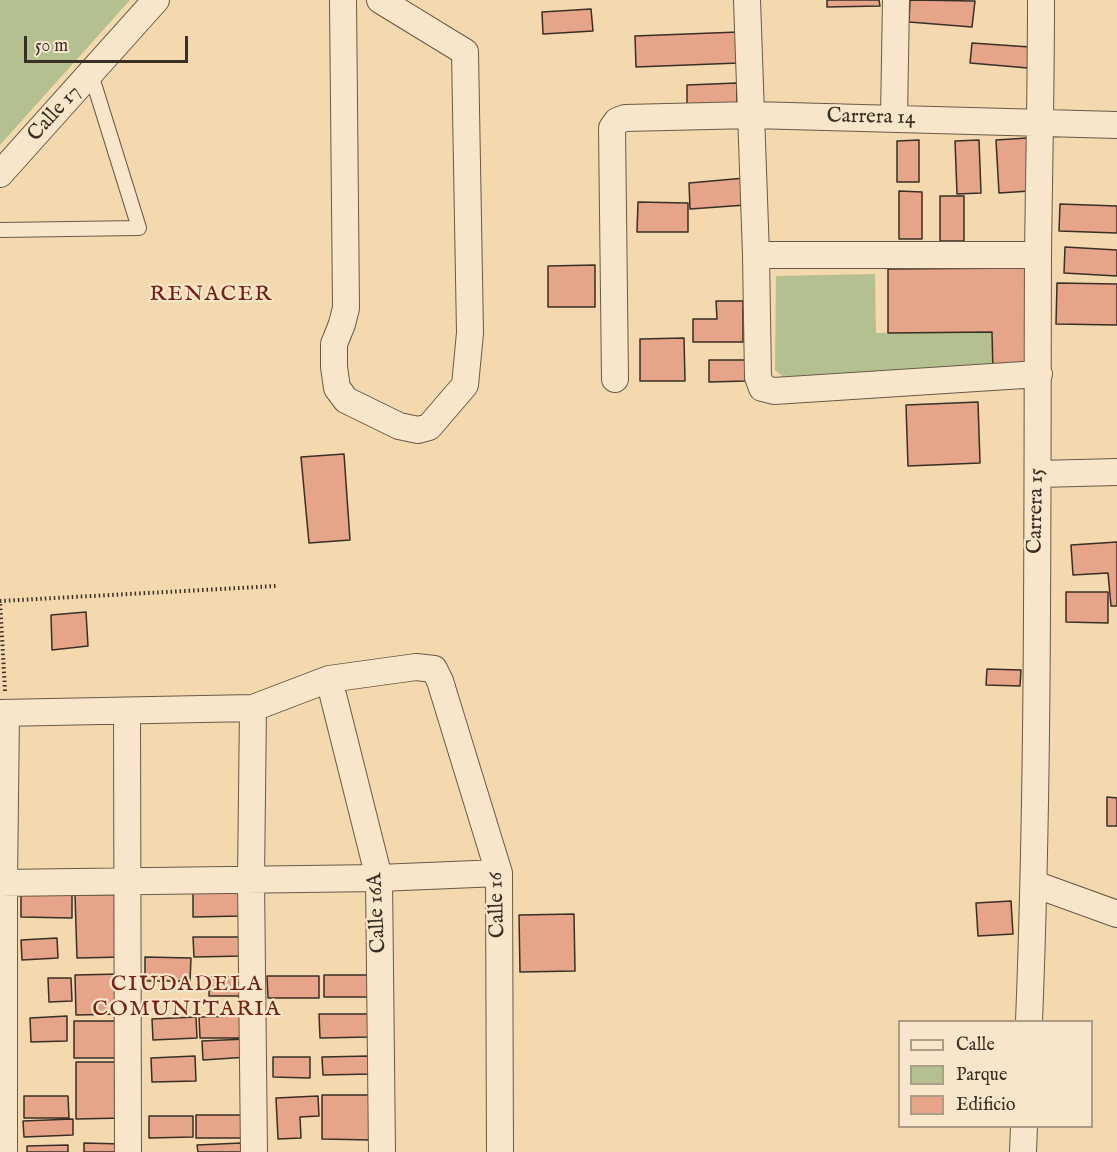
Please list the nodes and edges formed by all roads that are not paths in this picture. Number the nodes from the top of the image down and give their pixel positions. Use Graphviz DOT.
graph roads {
  1 [pos="156,0"];
  2 [pos="343,0"];
  3 [pos="380,0"];
  4 [pos="747,0"];
  5 [pos="896,0"];
  6 [pos="1041,0"];
  7 [pos="91,74"];
  8 [pos="752,115"];
  9 [pos="894,118"];
  10 [pos="1041,122"];
  11 [pos="1117,125"];
  12 [pos="0,174"];
  13 [pos="0,230"];
  14 [pos="756,255"];
  15 [pos="1038,255"];
  16 [pos="1039,374"];
  17 [pos="615,379"];
  18 [pos="1117,472"];
  19 [pos="1038,474"];
  20 [pos="329,679"];
  21 [pos="254,708"];
  22 [pos="127,711"];
  23 [pos="3,713"];
  24 [pos="500,873"];
  25 [pos="380,878"];
  26 [pos="251,880"];
  27 [pos="129,882"];
  28 [pos="2,884"];
  29 [pos="1034,884"];
  30 [pos="1117,914"];
  31 [pos="1029,1020"];
  32 [pos="1024,1128"];
  33 [pos="4,1152"];
  34 [pos="128,1152"];
  35 [pos="254,1152"];
  36 [pos="382,1152"];
  37 [pos="500,1152"];
  38 [pos="1023,1152"];
  1 -- 7 [label="street, Calle 17"];
  2 -- 3 [label="street"];
  4 -- 8 [label="street"];
  5 -- 9 [label="street"];
  6 -- 10 [label="street, Carrera 15"];
  7 -- 12 [label="street, Calle 17"];
  7 -- 13 [label="lane"];
  8 -- 9 [label="street, Carrera 14"];
  8 -- 14 [label="street"];
  8 -- 17 [label="street, Carrera 14"];
  9 -- 10 [label="street, Carrera 14"];
  10 -- 11 [label="street, Carrera 14"];
  10 -- 15 [label="street, Carrera 15"];
  14 -- 15 [label="street"];
  14 -- 16 [label="street"];
  15 -- 16 [label="street, Carrera 15"];
  16 -- 19 [label="street, Carrera 15"];
  18 -- 19 [label="street"];
  19 -- 29 [label="street, Carrera 15"];
  20 -- 21 [label="street"];
  20 -- 24 [label="street, Calle 16"];
  20 -- 25 [label="street, Calle 16A"];
  21 -- 22 [label="street"];
  21 -- 26 [label="street"];
  22 -- 23 [label="street"];
  22 -- 27 [label="street"];
  23 -- 28 [label="street"];
  24 -- 25 [label="street"];
  24 -- 37 [label="street, Calle 16"];
  25 -- 26 [label="street"];
  25 -- 36 [label="street, Calle 16A"];
  26 -- 27 [label="street"];
  26 -- 35 [label="street"];
  27 -- 28 [label="street"];
  27 -- 34 [label="street"];
  28 -- 33 [label="street"];
  29 -- 30 [label="street"];
  29 -- 31 [label="street, Carrera 15"];
  32 -- 38 [label="street"];
}
